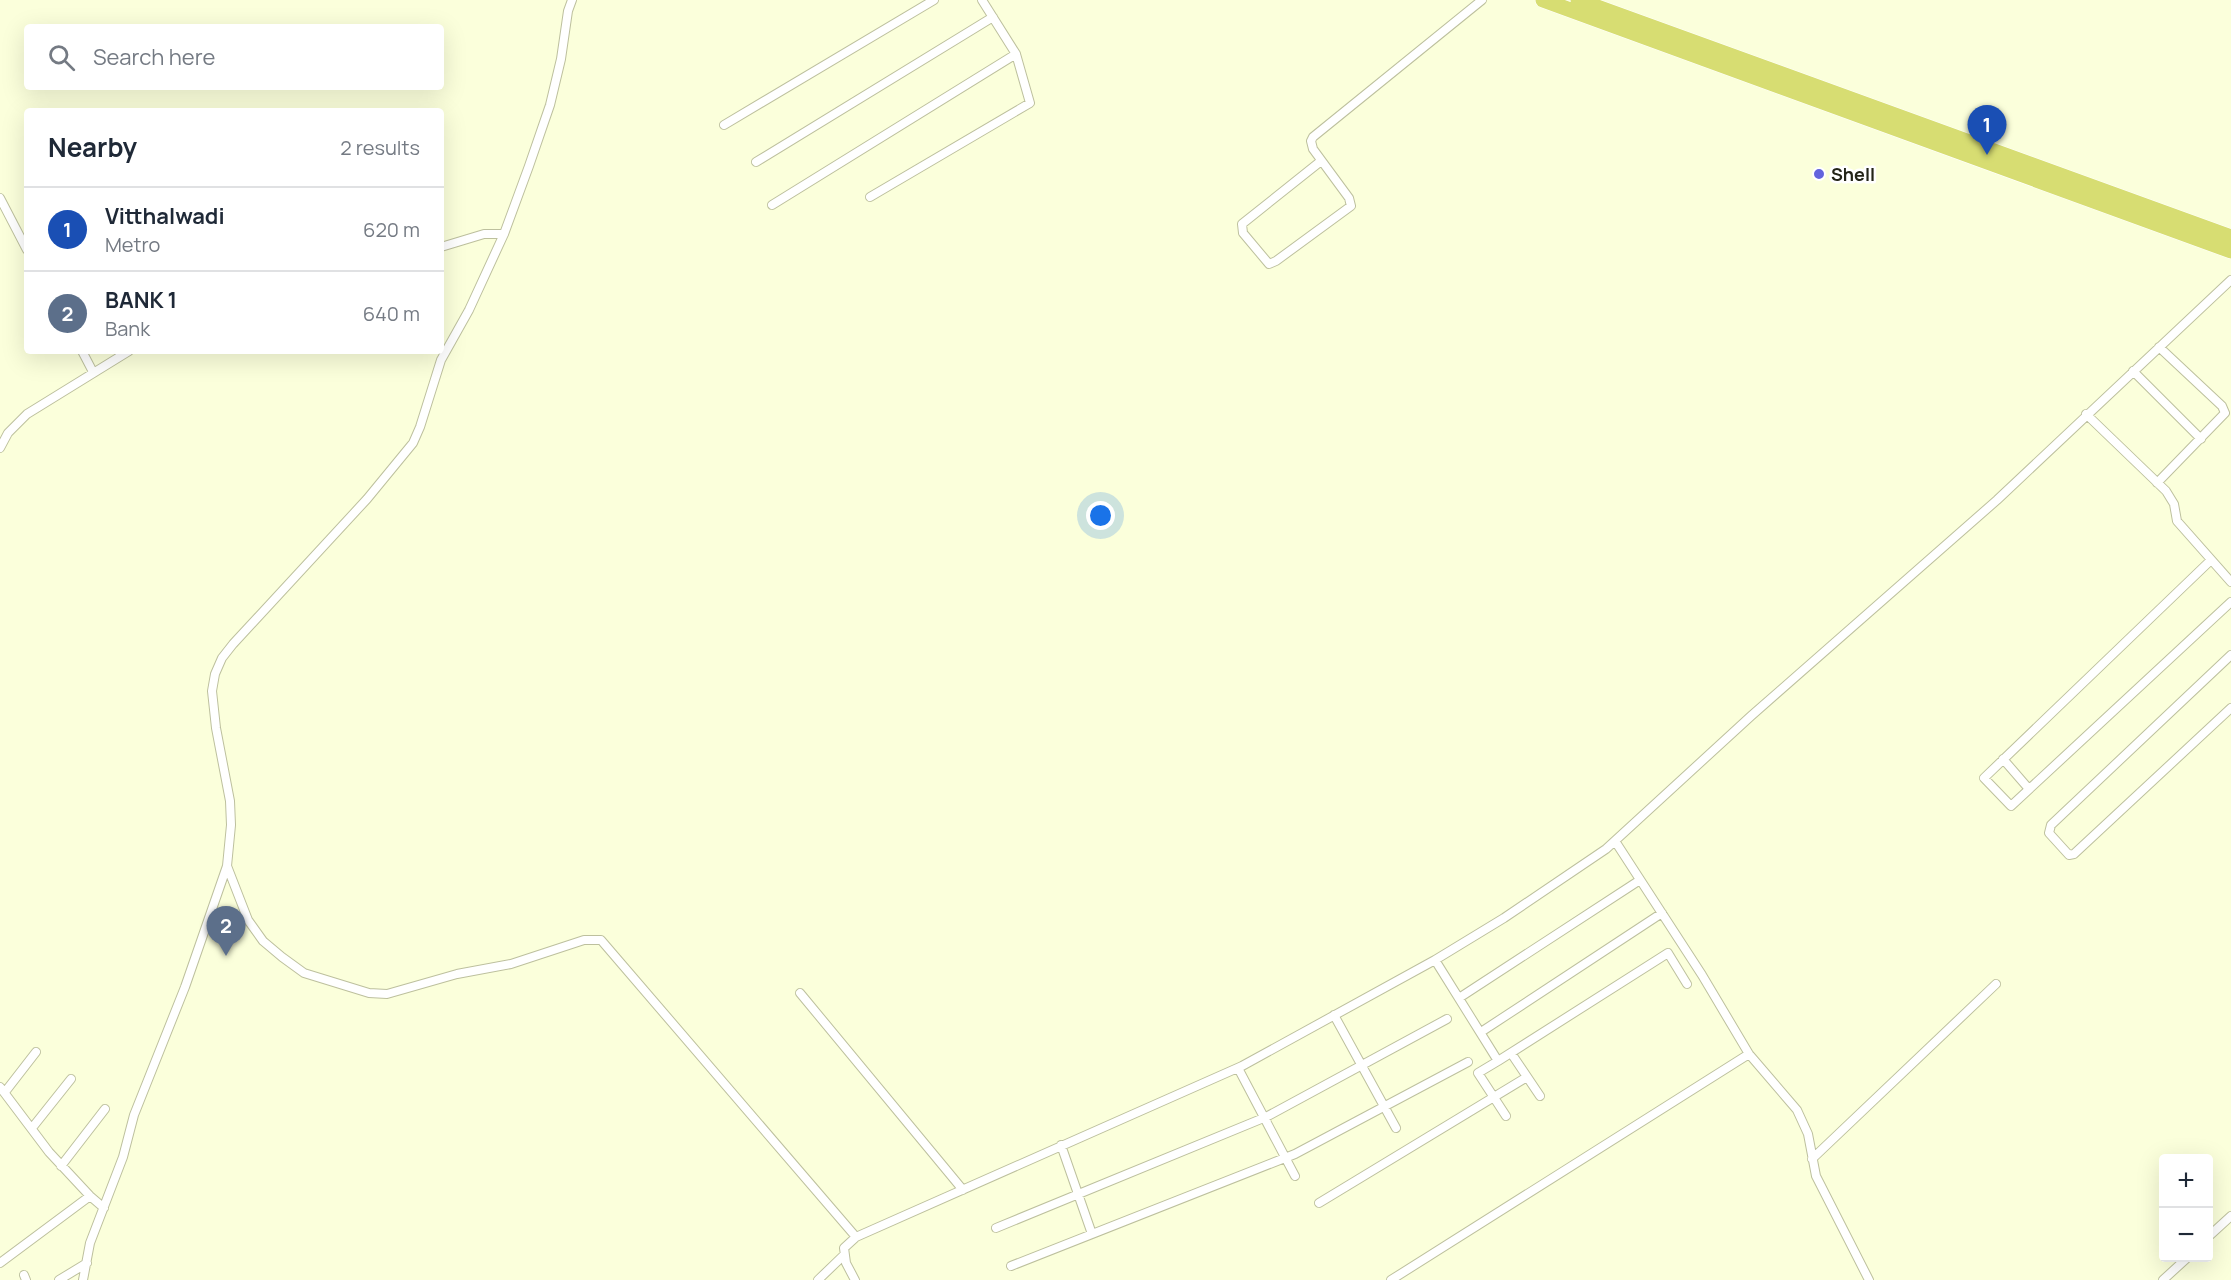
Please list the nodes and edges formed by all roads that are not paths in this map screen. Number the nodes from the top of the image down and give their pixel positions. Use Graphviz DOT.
graph roads {
  1 [pos="572,0"];
  2 [pos="934,0"];
  3 [pos="982,0"];
  4 [pos="1482,0"];
  5 [pos="1543,0"];
  6 [pos="1578,0"];
  7 [pos="993,17"];
  8 [pos="1016,54"];
  9 [pos="724,125"];
  10 [pos="1321,160"];
  11 [pos="756,162"];
  12 [pos="870,197"];
  13 [pos="0,198"];
  14 [pos="772,205"];
  15 [pos="504,234"];
  16 [pos="2231,237"];
  17 [pos="24,244"];
  18 [pos="444,246"];
  19 [pos="2231,250"];
  20 [pos="2231,280"];
  21 [pos="2159,346"];
  22 [pos="84,354"];
  23 [pos="124,354"];
  24 [pos="2133,370"];
  25 [pos="93,372"];
  26 [pos="2086,414"];
  27 [pos="2201,439"];
  28 [pos="0,448"];
  29 [pos="2157,483"];
  30 [pos="2211,560"];
  31 [pos="2231,582"];
  32 [pos="2231,602"];
  33 [pos="2231,656"];
  34 [pos="2231,708"];
  35 [pos="2003,759"];
  36 [pos="2029,789"];
  37 [pos="1615,841"];
  38 [pos="226,866"];
  39 [pos="1640,880"];
  40 [pos="1662,913"];
  41 [pos="1435,960"];
  42 [pos="1687,984"];
  43 [pos="1996,984"];
  44 [pos="800,993"];
  45 [pos="1460,998"];
  46 [pos="1334,1016"];
  47 [pos="1447,1019"];
  48 [pos="1481,1032"];
  49 [pos="36,1052"];
  50 [pos="1510,1053"];
  51 [pos="1749,1054"];
  52 [pos="1498,1061"];
  53 [pos="1468,1062"];
  54 [pos="1362,1066"];
  55 [pos="1238,1068"];
  56 [pos="1527,1077"];
  57 [pos="71,1079"];
  58 [pos="2,1090"];
  59 [pos="1540,1096"];
  60 [pos="1493,1097"];
  61 [pos="1385,1107"];
  62 [pos="105,1109"];
  63 [pos="1506,1116"];
  64 [pos="1264,1118"];
  65 [pos="32,1128"];
  66 [pos="1396,1128"];
  67 [pos="1061,1145"];
  68 [pos="1285,1158"];
  69 [pos="1812,1159"];
  70 [pos="61,1166"];
  71 [pos="1295,1176"];
  72 [pos="963,1190"];
  73 [pos="1078,1194"];
  74 [pos="90,1196"];
  75 [pos="1319,1203"];
  76 [pos="105,1208"];
  77 [pos="2231,1216"];
  78 [pos="996,1228"];
  79 [pos="2213,1232"];
  80 [pos="1092,1234"];
  81 [pos="856,1237"];
  82 [pos="844,1255"];
  83 [pos="2182,1262"];
  84 [pos="0,1263"];
  85 [pos="87,1263"];
  86 [pos="1011,1266"];
  87 [pos="59,1280"];
  88 [pos="83,1280"];
  89 [pos="818,1280"];
  90 [pos="855,1280"];
  91 [pos="1391,1280"];
  92 [pos="1869,1280"];
  93 [pos="2163,1280"];
  1 -- 15 [label="street"];
  2 -- 9 [label="street"];
  3 -- 7 [label="street"];
  4 -- 10 [label="street"];
  5 -- 19 [label="highway"];
  6 -- 16 [label="highway"];
  7 -- 8 [label="street"];
  7 -- 11 [label="street"];
  8 -- 12 [label="street"];
  8 -- 14 [label="street"];
  10 -- 10 [label="street"];
  13 -- 17 [label="street"];
  15 -- 18 [label="street"];
  15 -- 38 [label="street"];
  20 -- 21 [label="street"];
  21 -- 24 [label="street"];
  21 -- 27 [label="street"];
  22 -- 25 [label="street"];
  23 -- 25 [label="street"];
  24 -- 26 [label="street"];
  24 -- 27 [label="street"];
  25 -- 28 [label="street"];
  26 -- 29 [label="street"];
  26 -- 37 [label="street"];
  27 -- 29 [label="street"];
  29 -- 30 [label="street"];
  30 -- 31 [label="street"];
  30 -- 35 [label="street"];
  32 -- 36 [label="street"];
  33 -- 34 [label="street"];
  35 -- 36 [label="street"];
  35 -- 36 [label="street"];
  37 -- 39 [label="street"];
  37 -- 41 [label="street"];
  38 -- 76 [label="street"];
  38 -- 81 [label="street"];
  39 -- 40 [label="street"];
  39 -- 45 [label="street"];
  40 -- 48 [label="street"];
  40 -- 51 [label="street"];
  41 -- 45 [label="street"];
  41 -- 46 [label="street"];
  42 -- 50 [label="street"];
  43 -- 69 [label="street"];
  44 -- 72 [label="street"];
  45 -- 48 [label="street"];
  46 -- 54 [label="street"];
  46 -- 55 [label="street"];
  47 -- 54 [label="street"];
  48 -- 52 [label="street"];
  49 -- 58 [label="street"];
  50 -- 52 [label="street"];
  50 -- 56 [label="street"];
  51 -- 69 [label="street"];
  51 -- 91 [label="street"];
  52 -- 60 [label="street"];
  53 -- 61 [label="street"];
  54 -- 61 [label="street"];
  54 -- 64 [label="street"];
  55 -- 64 [label="street"];
  55 -- 67 [label="street"];
  56 -- 59 [label="street"];
  56 -- 60 [label="street"];
  57 -- 65 [label="street"];
  58 -- 65 [label="street"];
  60 -- 63 [label="street"];
  60 -- 75 [label="street"];
  61 -- 66 [label="street"];
  61 -- 68 [label="street"];
  62 -- 70 [label="street"];
  64 -- 68 [label="street"];
  64 -- 73 [label="street"];
  65 -- 70 [label="street"];
  67 -- 72 [label="street"];
  67 -- 73 [label="street"];
  68 -- 71 [label="street"];
  68 -- 80 [label="street"];
  69 -- 92 [label="street"];
  70 -- 74 [label="street"];
  72 -- 81 [label="street"];
  73 -- 78 [label="street"];
  73 -- 80 [label="street"];
  74 -- 76 [label="street"];
  74 -- 84 [label="street"];
  76 -- 85 [label="street"];
  77 -- 79 [label="street"];
  80 -- 86 [label="street"];
  81 -- 82 [label="street"];
  82 -- 89 [label="street"];
  82 -- 90 [label="street"];
  83 -- 93 [label="street"];
  85 -- 87 [label="street"];
  85 -- 88 [label="street"];
}
